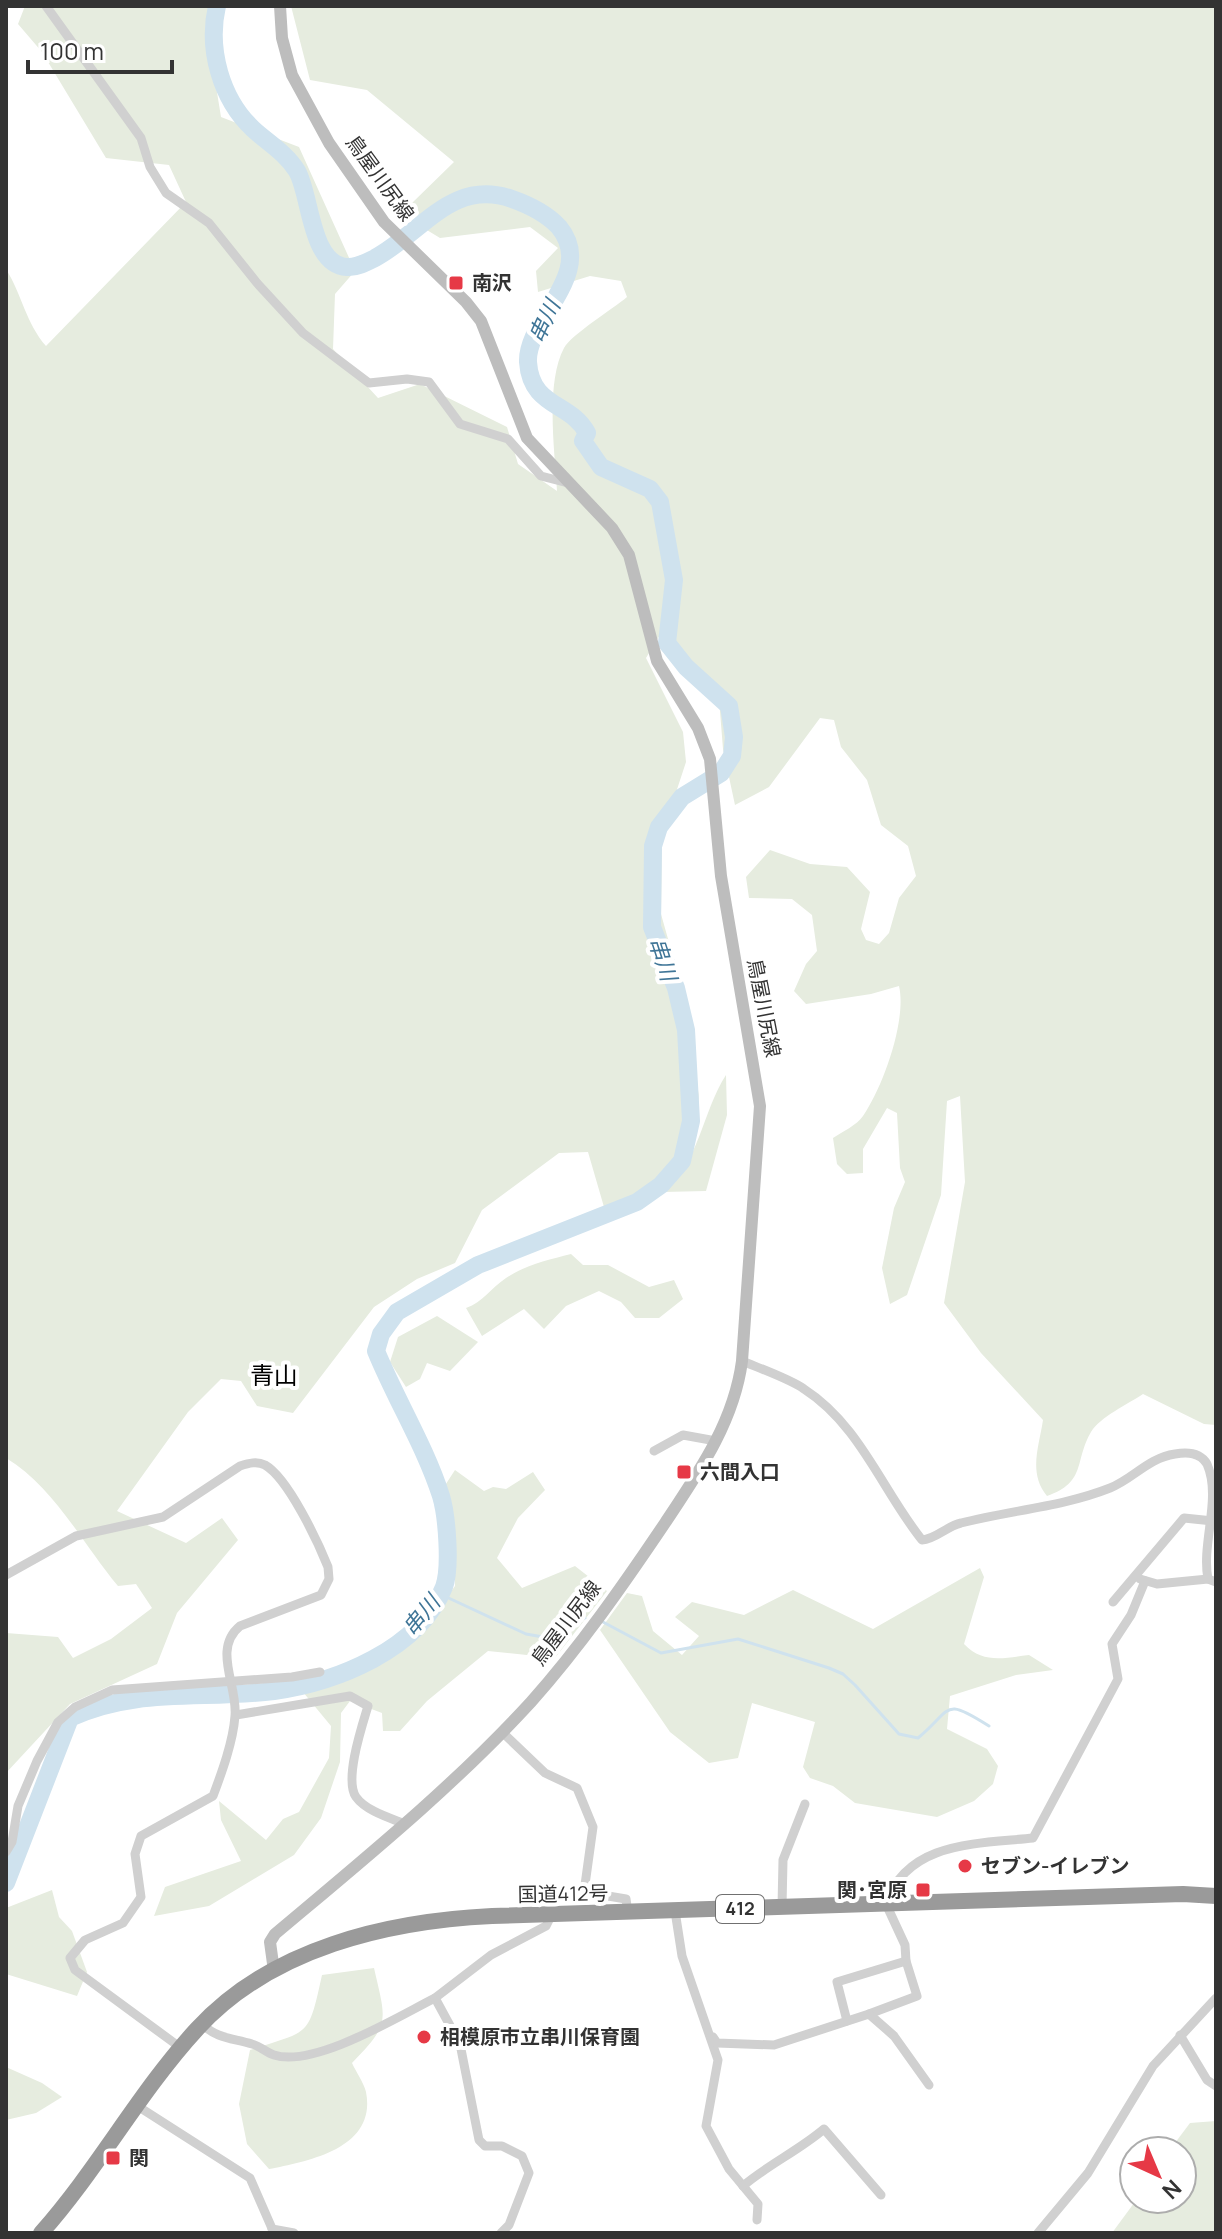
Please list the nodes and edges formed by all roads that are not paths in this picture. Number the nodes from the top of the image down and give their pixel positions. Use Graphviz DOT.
graph roads {
  1 [pos="46,6"];
  2 [pos="280,6"];
  3 [pos="568,483"];
  4 [pos="742,1361"];
  5 [pos="716,1441"];
  6 [pos="654,1451"];
  7 [pos="1213,1521"];
  8 [pos="6,1575"];
  9 [pos="1140,1578"];
  10 [pos="1212,1581"];
  11 [pos="1113,1602"];
  12 [pos="320,1672"];
  13 [pos="231,1684"];
  14 [pos="235,1711"];
  15 [pos="502,1732"];
  16 [pos="805,1804"];
  17 [pos="405,1824"];
  18 [pos="6,1852"];
  19 [pos="1216,1896"];
  20 [pos="886,1904"];
  21 [pos="782,1907"];
  22 [pos="675,1911"];
  23 [pos="628,1913"];
  24 [pos="552,1914"];
  25 [pos="906,1961"];
  26 [pos="274,1971"];
  27 [pos="435,1998"];
  28 [pos="1216,1998"];
  29 [pos="869,2014"];
  30 [pos="847,2021"];
  31 [pos="202,2024"];
  32 [pos="708,2031"];
  33 [pos="1180,2035"];
  34 [pos="181,2048"];
  35 [pos="929,2085"];
  36 [pos="1216,2086"];
  37 [pos="139,2107"];
  38 [pos="743,2186"];
  39 [pos="881,2195"];
  40 [pos="757,2220"];
  41 [pos="273,2231"];
  42 [pos="41,2233"];
  43 [pos="294,2233"];
  44 [pos="501,2233"];
  45 [pos="1038,2233"];
  1 -- 3 [label="street"];
  2 -- 3 [label="main road, 鳥屋川尻線"];
  3 -- 4 [label="main road, 鳥屋川尻線"];
  4 -- 5 [label="main road, 鳥屋川尻線"];
  4 -- 7 [label="street"];
  5 -- 6 [label="street"];
  5 -- 15 [label="main road, 鳥屋川尻線"];
  7 -- 9 [label="street"];
  7 -- 10 [label="street"];
  8 -- 13 [label="street"];
  9 -- 10 [label="street"];
  9 -- 11 [label="street"];
  9 -- 20 [label="street"];
  12 -- 13 [label="street"];
  13 -- 14 [label="street"];
  13 -- 18 [label="street"];
  14 -- 17 [label="street"];
  14 -- 34 [label="street"];
  15 -- 17 [label="main road, 鳥屋川尻線"];
  15 -- 23 [label="street"];
  16 -- 21 [label="street"];
  17 -- 26 [label="main road, 鳥屋川尻線"];
  19 -- 20 [label="highway, 国道412号 / 412"];
  20 -- 21 [label="highway, 国道412号 / 412"];
  20 -- 25 [label="street"];
  21 -- 22 [label="highway, 国道412号 / 412"];
  22 -- 23 [label="highway, 国道412号 / 412"];
  22 -- 32 [label="street"];
  23 -- 24 [label="highway, 国道412号 / 412"];
  24 -- 26 [label="highway, 国道412号 / 412"];
  24 -- 27 [label="street"];
  25 -- 29 [label="street"];
  25 -- 30 [label="street"];
  26 -- 31 [label="highway, 国道412号 / 412"];
  27 -- 31 [label="street"];
  27 -- 44 [label="street"];
  28 -- 33 [label="street"];
  29 -- 30 [label="street"];
  29 -- 35 [label="street"];
  30 -- 32 [label="street"];
  31 -- 34 [label="highway, 国道412号 / 412"];
  32 -- 38 [label="street"];
  33 -- 36 [label="street"];
  33 -- 45 [label="street"];
  34 -- 37 [label="highway, 国道412号 / 412"];
  37 -- 41 [label="street"];
  37 -- 42 [label="highway, 国道412号 / 412"];
  38 -- 39 [label="street"];
  38 -- 40 [label="street"];
  41 -- 43 [label="street"];
}
